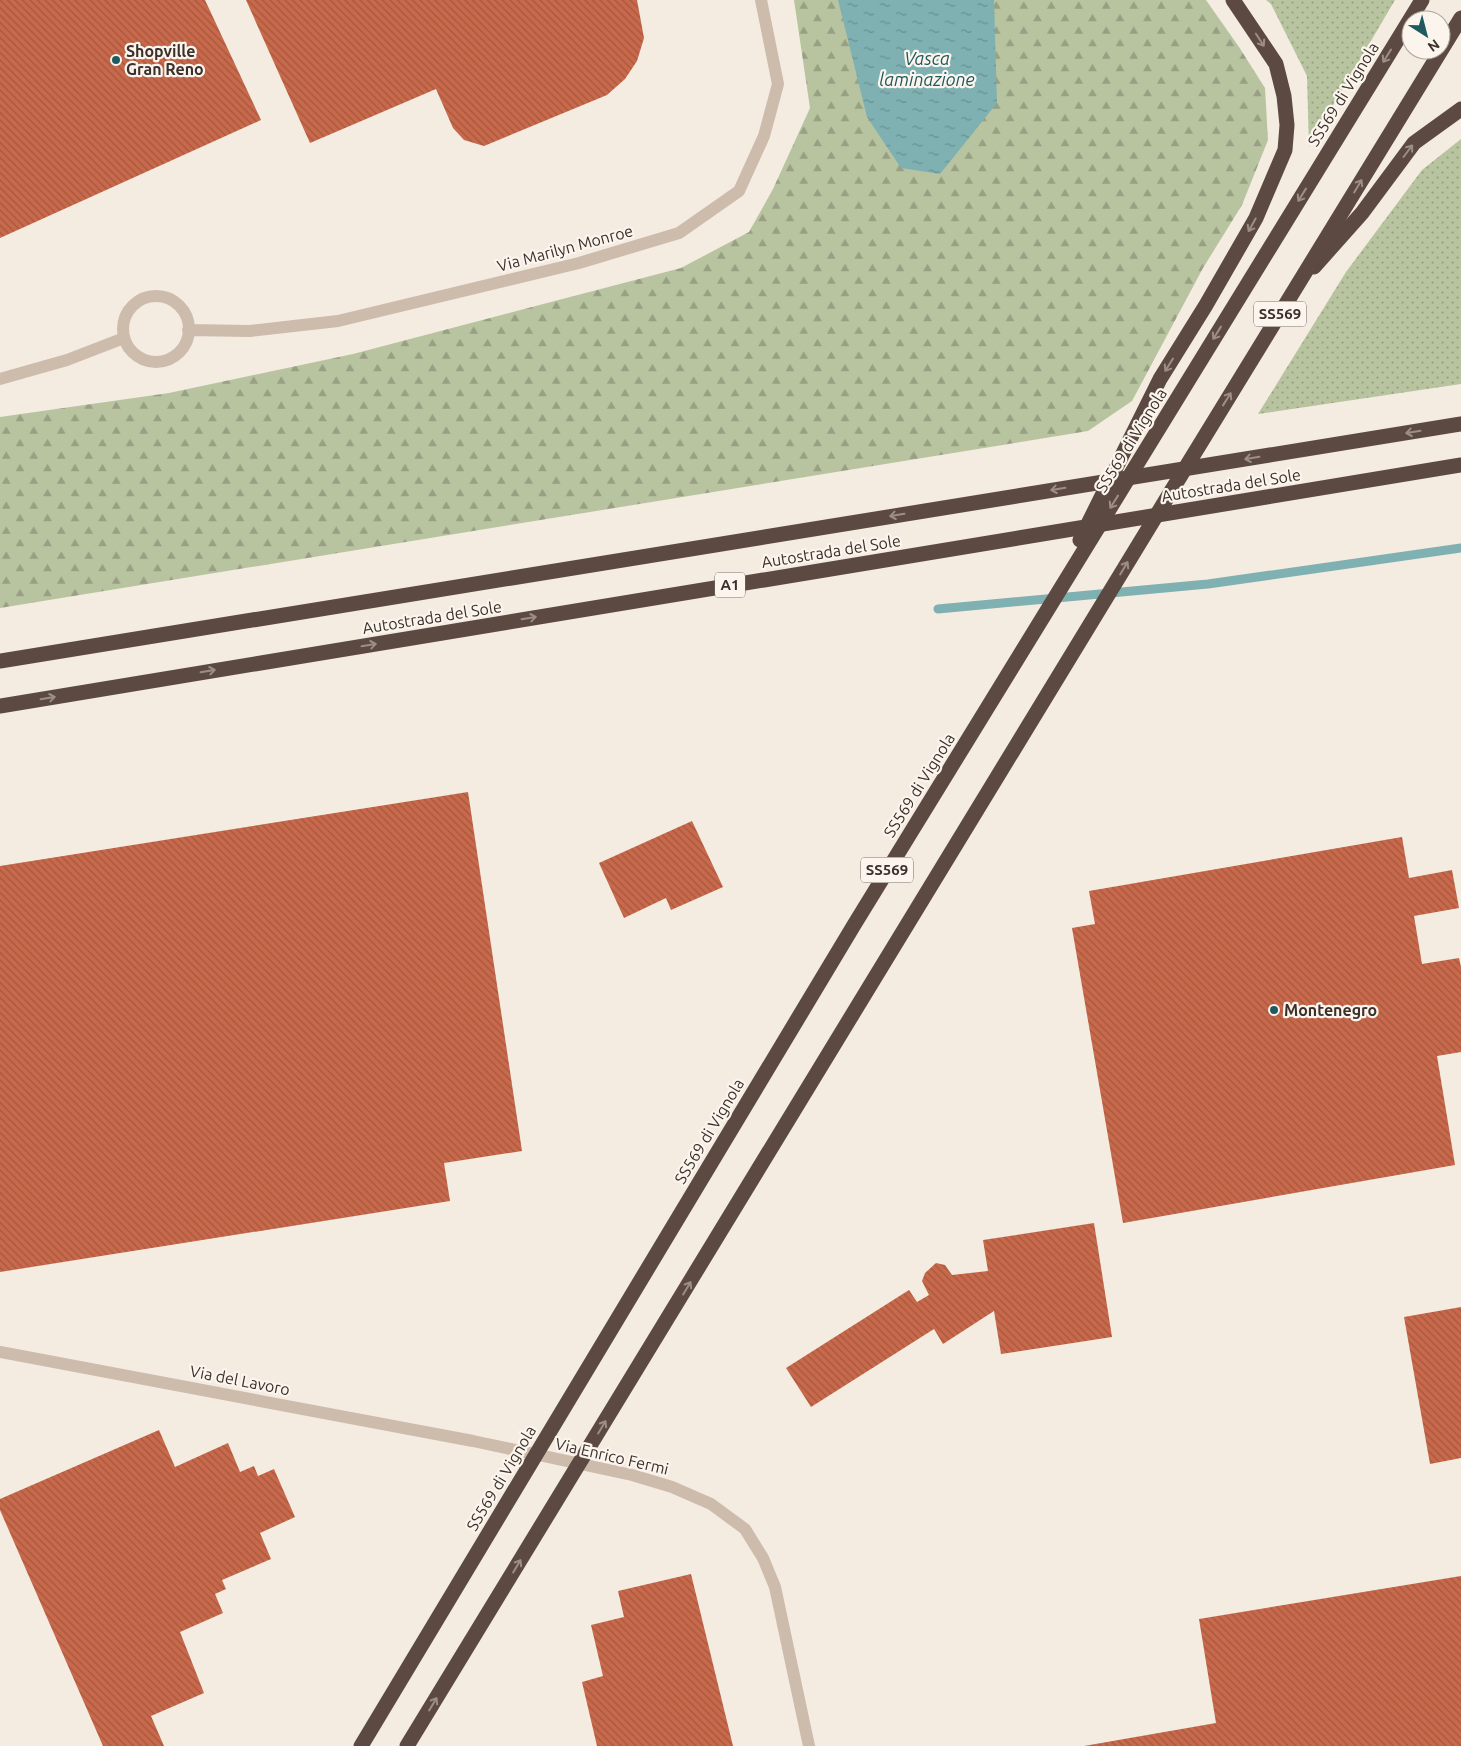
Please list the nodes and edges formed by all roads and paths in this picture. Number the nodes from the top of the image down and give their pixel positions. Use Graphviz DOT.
graph roads {
  1 [pos="760,0"];
  2 [pos="1232,0"];
  3 [pos="1422,0"];
  4 [pos="1461,18"];
  5 [pos="1461,109"];
  6 [pos="1299,283"];
  7 [pos="188,330"];
  8 [pos="124,338"];
  9 [pos="0,379"];
  10 [pos="1461,424"];
  11 [pos="1461,465"];
  12 [pos="1036,628"];
  13 [pos="0,661"];
  14 [pos="0,706"];
  15 [pos="0,1352"];
  16 [pos="473,1441"];
  17 [pos="361,1746"];
  18 [pos="407,1746"];
  19 [pos="809,1746"];
  1 -- 7 [label="street, Via Marilyn Monroe"];
  2 -- 12 [label="highway, one-way, bridge"];
  3 -- 12 [label="highway, SS569 di Vignola / SS569, one-way, bridge"];
  6 -- 4 [label="highway, SS569, one-way, bridge"];
  6 -- 5 [label="highway, one-way, bridge"];
  18 -- 6 [label="highway, SS569, one-way, bridge"];
  7 -- 8 [label="street"];
  7 -- 8 [label="street"];
  8 -- 9 [label="street"];
  10 -- 13 [label="highway, Autostrada del Sole, one-way"];
  14 -- 11 [label="highway, Autostrada del Sole / A1, one-way"];
  12 -- 17 [label="highway, SS569 di Vignola / SS569, bridge"];
  15 -- 16 [label="street, Via del Lavoro"];
  16 -- 19 [label="street, Via Enrico Fermi"];
}
